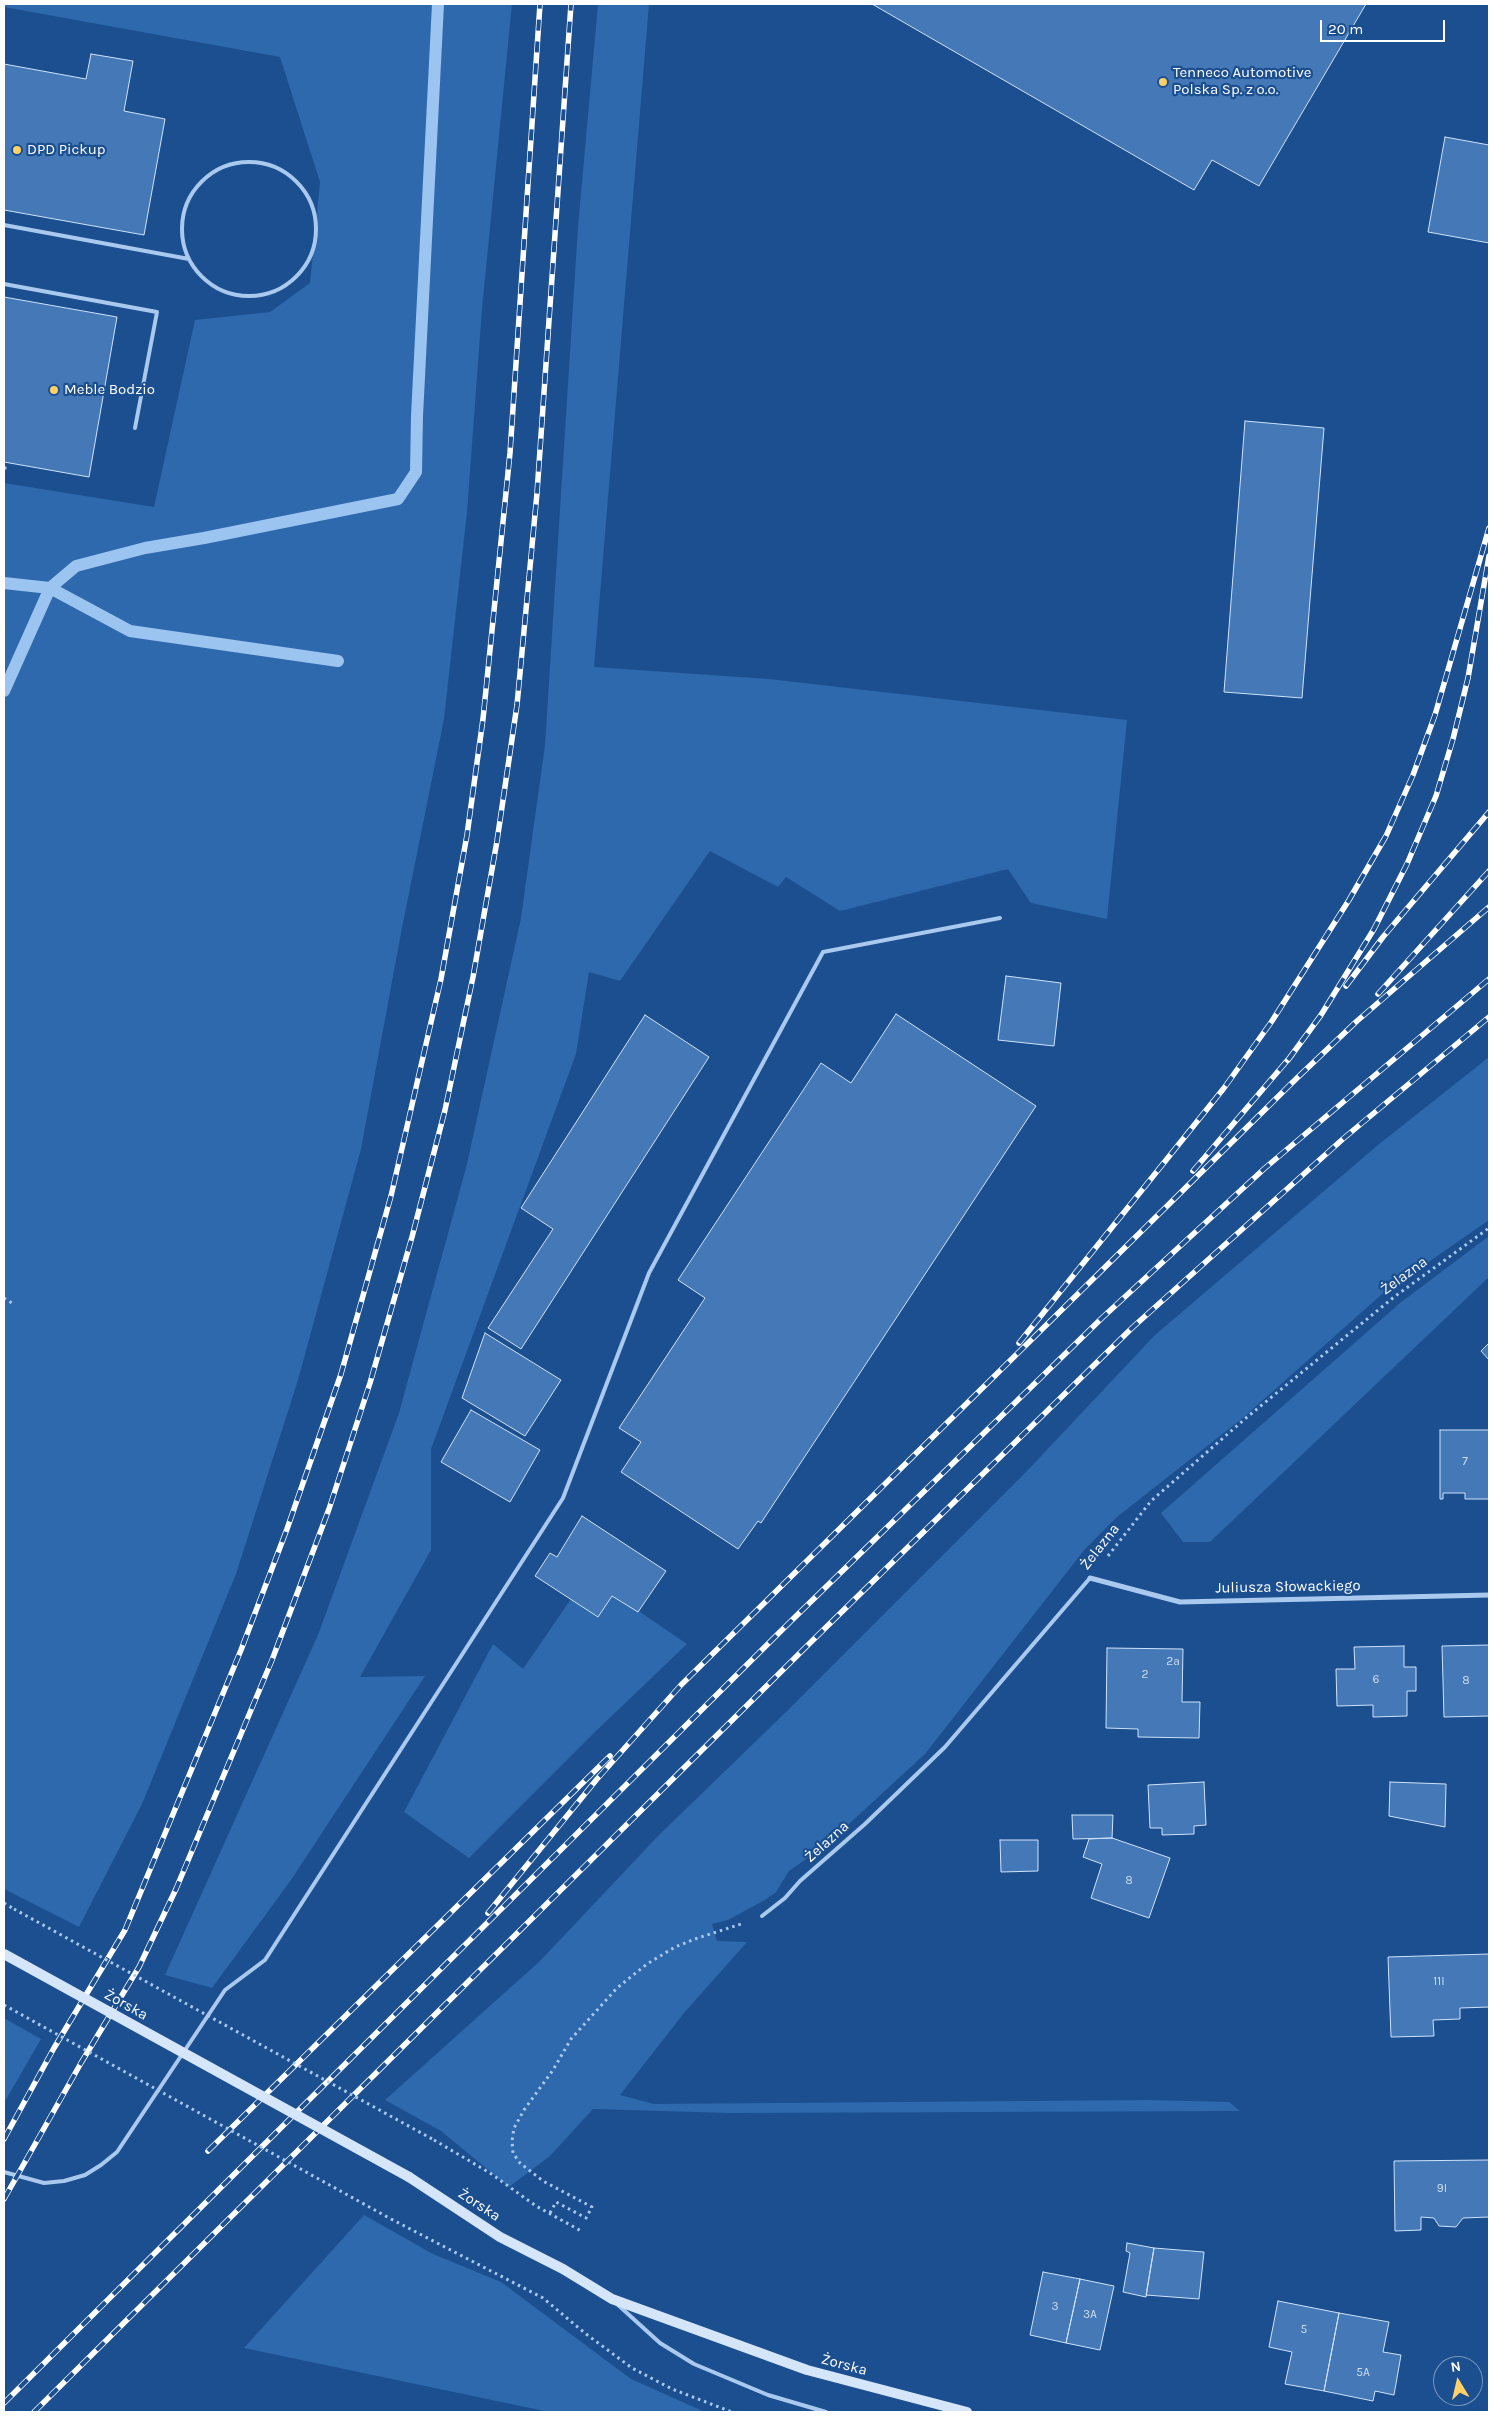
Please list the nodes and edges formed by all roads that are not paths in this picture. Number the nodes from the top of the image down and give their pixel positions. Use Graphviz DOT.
graph roads {
  1 [pos="4,226"];
  2 [pos="189,259"];
  3 [pos="4,284"];
  4 [pos="135,428"];
  5 [pos="1000,918"];
  6 [pos="1090,1578"];
  7 [pos="1489,1595"];
  8 [pos="762,1916"];
  9 [pos="4,1954"];
  10 [pos="4,2172"];
  11 [pos="612,2299"];
  12 [pos="826,2412"];
  13 [pos="967,2412"];
  1 -- 2 [label="lane"];
  2 -- 2 [label="lane"];
  3 -- 4 [label="lane"];
  5 -- 10 [label="lane"];
  6 -- 7 [label="street, Juliusza Słowackiego"];
  6 -- 8 [label="lane, Żelazna"];
  9 -- 11 [label="main road, Żorska, bridge"];
  11 -- 12 [label="lane"];
  11 -- 13 [label="main road, Żorska"];
}
